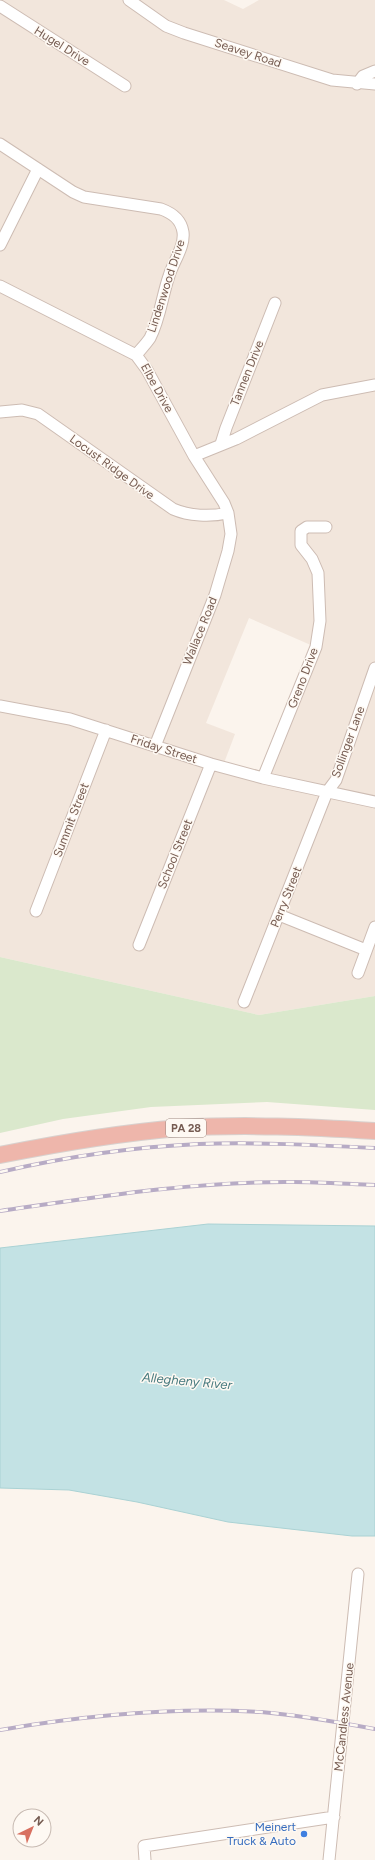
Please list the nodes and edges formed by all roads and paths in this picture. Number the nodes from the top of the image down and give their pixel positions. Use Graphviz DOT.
graph roads {
  1 [pos="129,0"];
  2 [pos="0,6"];
  3 [pos="375,71"];
  4 [pos="357,84"];
  5 [pos="375,84"];
  6 [pos="125,86"];
  7 [pos="0,144"];
  8 [pos="38,169"];
  9 [pos="0,245"];
  10 [pos="0,286"];
  11 [pos="275,303"];
  12 [pos="136,355"];
  13 [pos="375,385"];
  14 [pos="0,412"];
  15 [pos="221,444"];
  16 [pos="194,456"];
  17 [pos="228,513"];
  18 [pos="326,527"];
  19 [pos="375,668"];
  20 [pos="0,706"];
  21 [pos="106,730"];
  22 [pos="155,746"];
  23 [pos="211,764"];
  24 [pos="263,778"];
  25 [pos="327,792"];
  26 [pos="375,802"];
  27 [pos="36,910"];
  28 [pos="279,915"];
  29 [pos="375,927"];
  30 [pos="139,945"];
  31 [pos="366,950"];
  32 [pos="358,973"];
  33 [pos="244,1002"];
  34 [pos="375,1121"];
  35 [pos="375,1131"];
  36 [pos="0,1145"];
  37 [pos="0,1155"];
  38 [pos="358,1574"];
  39 [pos="334,1817"];
  40 [pos="145,1860"];
  41 [pos="329,1860"];
  1 -- 4 [label="street, Seavey Road"];
  2 -- 6 [label="street, Hugel Drive"];
  3 -- 4 [label="street"];
  4 -- 5 [label="street, Seavey Road"];
  7 -- 8 [label="street, Lindenwood Drive"];
  8 -- 9 [label="street"];
  8 -- 12 [label="street, Lindenwood Drive"];
  10 -- 12 [label="street, Elbe Drive"];
  11 -- 15 [label="street, Tannen Drive"];
  12 -- 16 [label="street, Elbe Drive"];
  13 -- 15 [label="street"];
  14 -- 17 [label="street, Locust Ridge Drive"];
  15 -- 16 [label="street"];
  16 -- 17 [label="street, Elbe Drive"];
  17 -- 22 [label="street, Wallace Road"];
  18 -- 24 [label="street, Greno Drive"];
  19 -- 25 [label="street, Sollinger Lane"];
  20 -- 21 [label="street, Friday Street"];
  21 -- 22 [label="street, Friday Street"];
  21 -- 27 [label="street, Summit Street"];
  22 -- 23 [label="street, Friday Street"];
  23 -- 24 [label="street, Friday Street"];
  23 -- 30 [label="street, School Street"];
  24 -- 25 [label="street, Friday Street"];
  25 -- 26 [label="street, Friday Street"];
  25 -- 28 [label="street, Perry Street"];
  28 -- 31 [label="street"];
  28 -- 33 [label="street, Perry Street"];
  29 -- 31 [label="street"];
  31 -- 32 [label="street"];
  34 -- 36 [label="highway, PA 28"];
  35 -- 37 [label="highway, PA 28"];
  38 -- 39 [label="street, McCandless Avenue"];
  39 -- 40 [label="street"];
  39 -- 41 [label="street, McCandless Avenue"];
}
